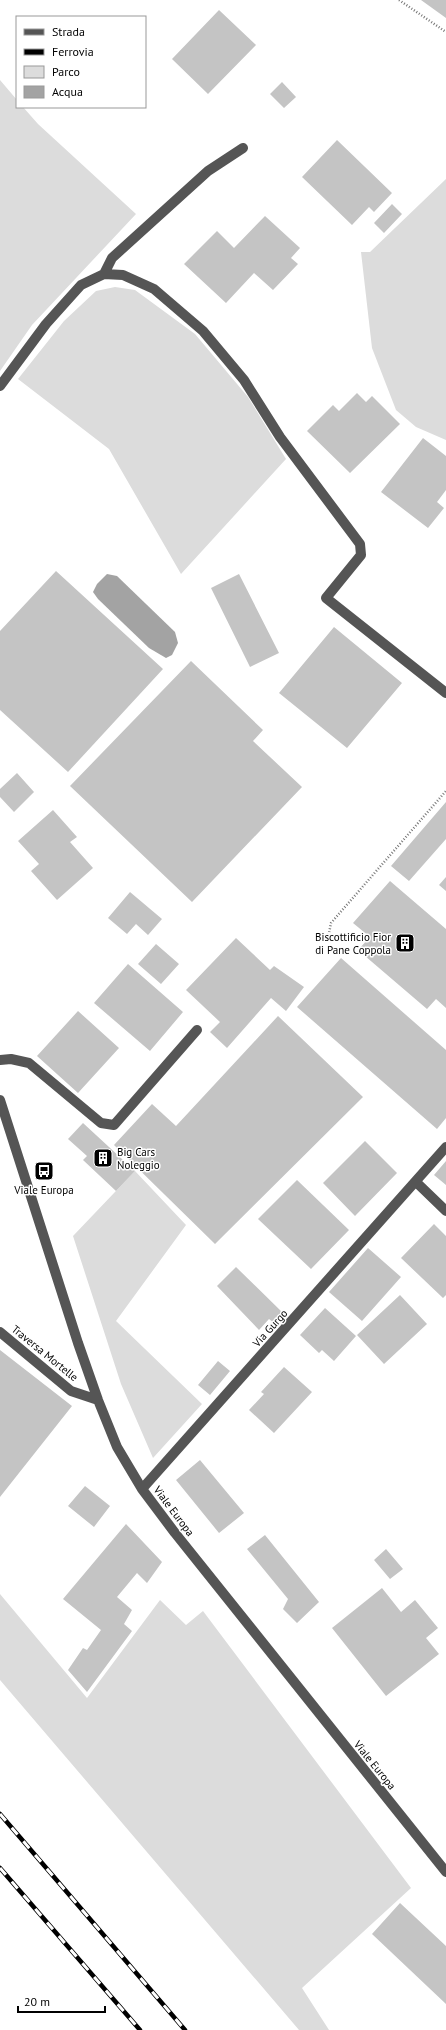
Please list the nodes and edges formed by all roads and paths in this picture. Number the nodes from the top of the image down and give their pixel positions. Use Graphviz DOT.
graph roads {
  1 [pos="399,0"];
  2 [pos="446,32"];
  3 [pos="243,148"];
  4 [pos="104,274"];
  5 [pos="0,386"];
  6 [pos="446,693"];
  7 [pos="446,791"];
  8 [pos="328,938"];
  9 [pos="197,1030"];
  10 [pos="0,1060"];
  11 [pos="0,1100"];
  12 [pos="446,1147"];
  13 [pos="416,1182"];
  14 [pos="446,1211"];
  15 [pos="0,1332"];
  16 [pos="98,1400"];
  17 [pos="142,1489"];
  18 [pos="446,1872"];
  1 -- 2 [label="path"];
  3 -- 4 [label="street"];
  4 -- 5 [label="street"];
  4 -- 6 [label="street"];
  7 -- 8 [label="path"];
  9 -- 10 [label="street"];
  11 -- 16 [label="street, Viale Europa"];
  12 -- 13 [label="street, Via Gurgo"];
  13 -- 14 [label="street"];
  13 -- 17 [label="street, Via Gurgo"];
  15 -- 16 [label="street, Traversa Mortelle"];
  16 -- 17 [label="street, Viale Europa"];
  17 -- 18 [label="street, Viale Europa"];
}
